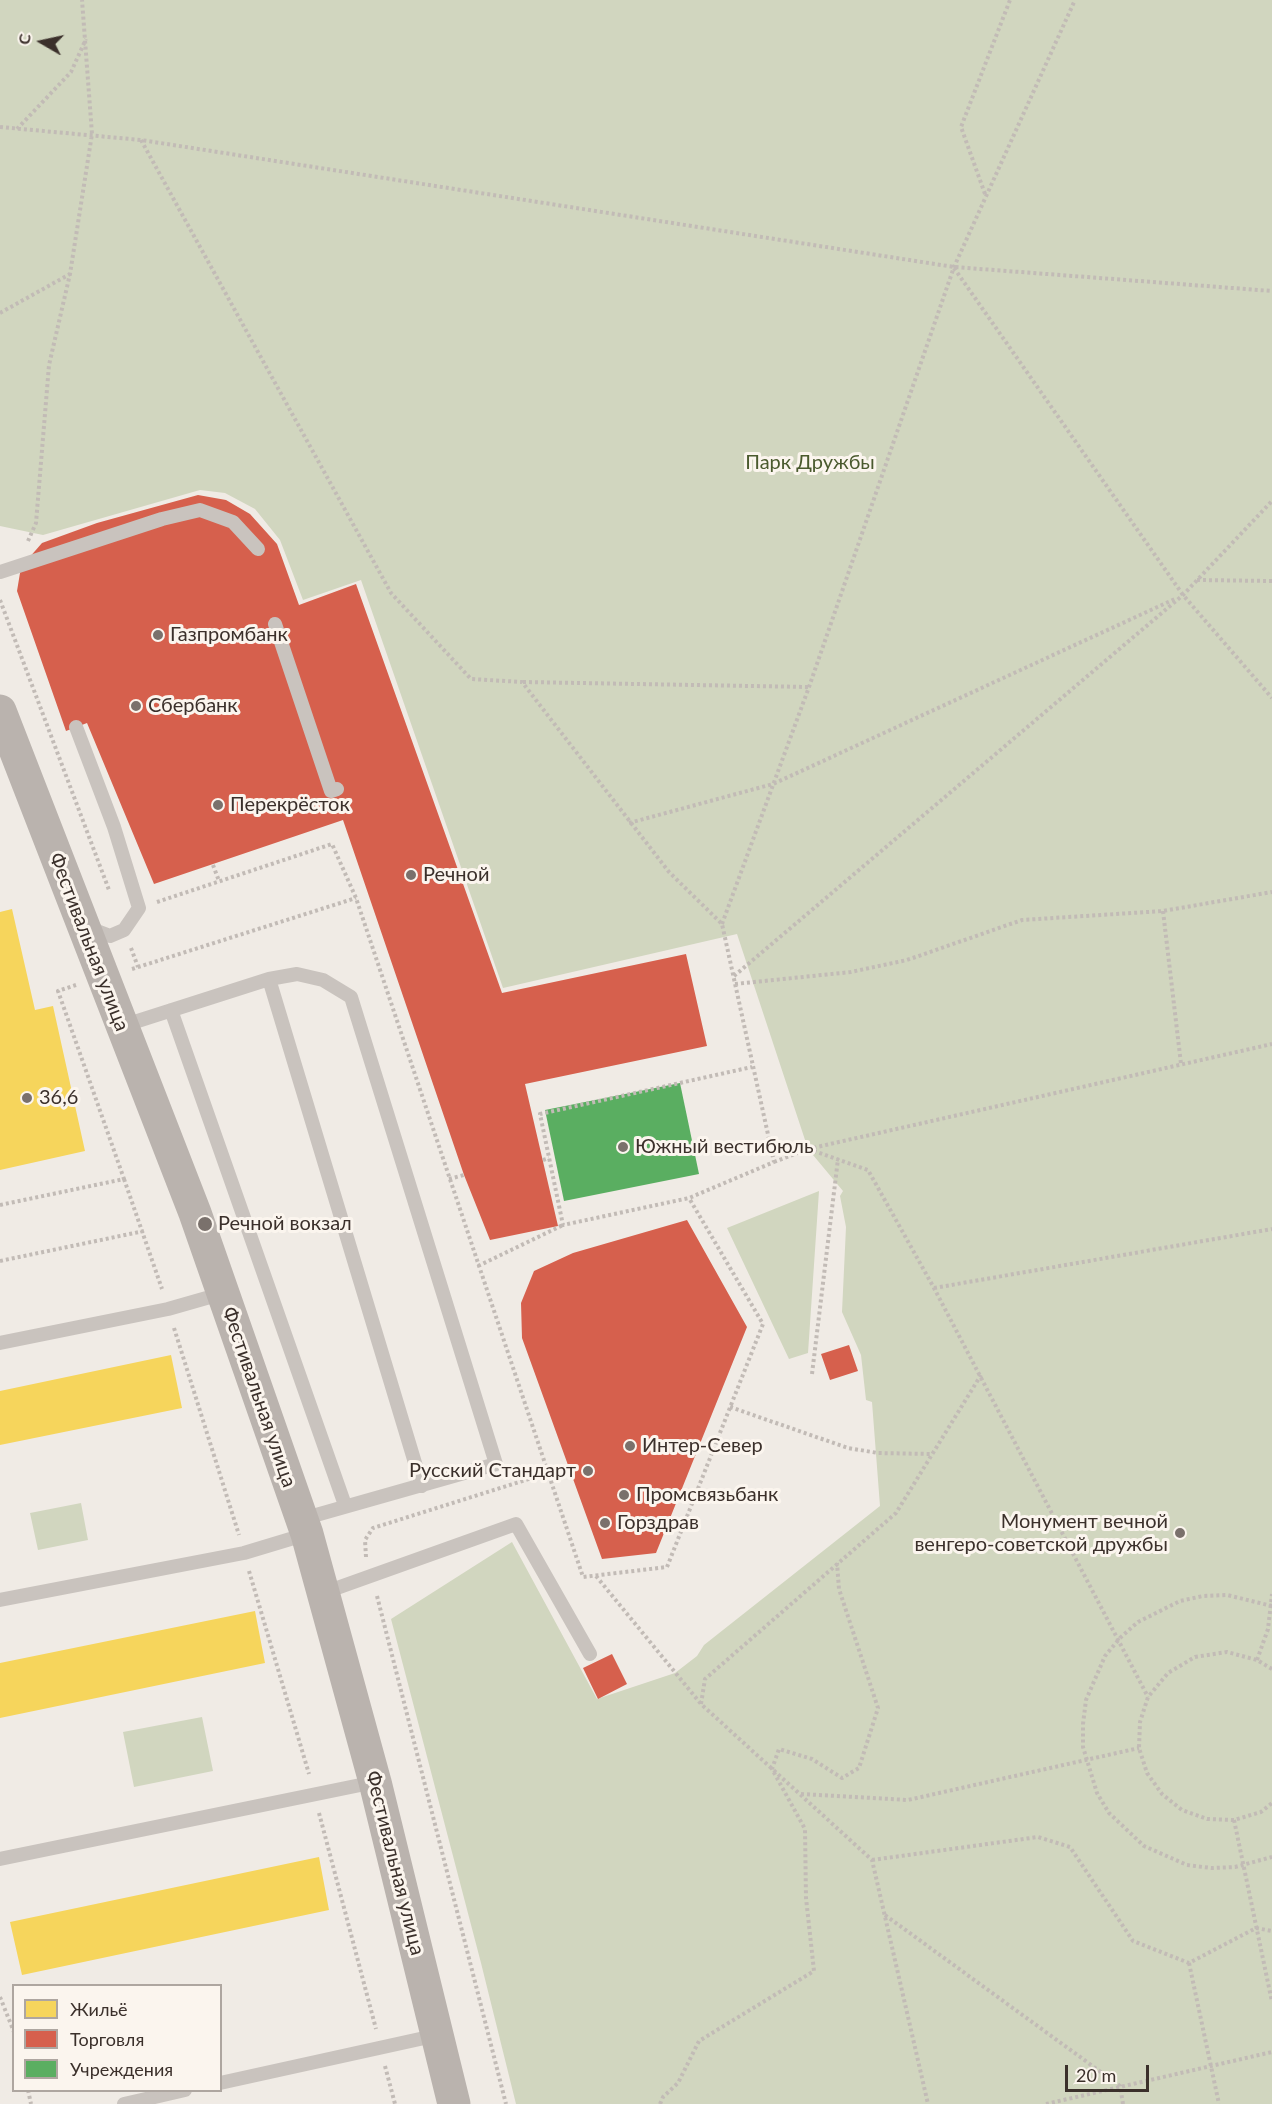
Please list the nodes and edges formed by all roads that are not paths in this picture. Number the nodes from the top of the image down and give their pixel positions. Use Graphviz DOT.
graph roads {
  1 [pos="258,549"];
  2 [pos="0,572"];
  3 [pos="275,624"];
  4 [pos="0,711"];
  5 [pos="76,727"];
  6 [pos="337,789"];
  7 [pos="80,914"];
  8 [pos="269,979"];
  9 [pos="171,1010"];
  10 [pos="122,1026"];
  11 [pos="224,1293"];
  12 [pos="0,1343"];
  13 [pos="422,1486"];
  14 [pos="345,1505"];
  15 [pos="304,1527"];
  16 [pos="323,1593"];
  17 [pos="0,1599"];
  18 [pos="590,1654"];
  19 [pos="375,1782"];
  20 [pos="0,1859"];
  21 [pos="438,2035"];
  22 [pos="222,2083"];
  23 [pos="180,2092"];
  24 [pos="124,2104"];
  25 [pos="454,2104"];
  1 -- 2 [label="lane"];
  3 -- 6 [label="lane"];
  4 -- 7 [label="street, Фестивальная улица"];
  5 -- 7 [label="lane"];
  7 -- 10 [label="street, Фестивальная улица"];
  8 -- 9 [label="lane"];
  8 -- 13 [label="lane"];
  8 -- 13 [label="lane"];
  9 -- 10 [label="lane"];
  9 -- 14 [label="lane"];
  10 -- 11 [label="street, Фестивальная улица"];
  11 -- 12 [label="lane"];
  11 -- 15 [label="street, Фестивальная улица"];
  13 -- 14 [label="lane"];
  14 -- 15 [label="lane"];
  15 -- 16 [label="street, Фестивальная улица"];
  15 -- 17 [label="lane"];
  16 -- 18 [label="lane"];
  16 -- 19 [label="street, Фестивальная улица"];
  19 -- 20 [label="lane"];
  19 -- 21 [label="street, Фестивальная улица"];
  21 -- 22 [label="lane"];
  21 -- 25 [label="street, Фестивальная улица"];
  23 -- 24 [label="lane"];
}
